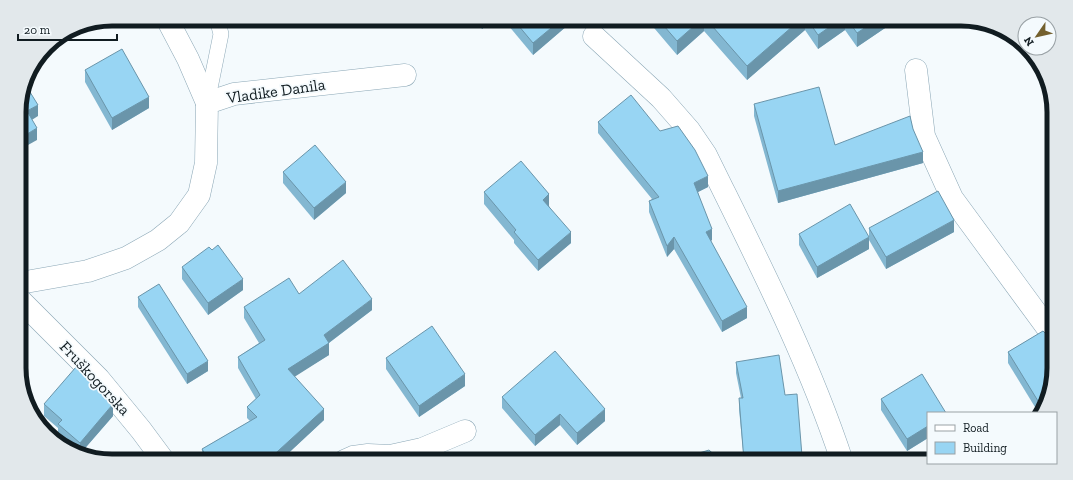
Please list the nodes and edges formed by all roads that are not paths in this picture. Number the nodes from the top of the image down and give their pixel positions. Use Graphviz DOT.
graph roads {
  1 [pos="171,26"];
  2 [pos="219,26"];
  3 [pos="594,36"];
  4 [pos="916,70"];
  5 [pos="405,75"];
  6 [pos="207,103"];
  7 [pos="26,282"];
  8 [pos="26,306"];
  9 [pos="1047,327"];
  10 [pos="465,431"];
  11 [pos="159,454"];
  12 [pos="399,454"];
  13 [pos="840,454"];
  1 -- 6 [label="street"];
  2 -- 6 [label="lane"];
  3 -- 13 [label="street"];
  4 -- 9 [label="street"];
  5 -- 6 [label="street, Vladike Danila"];
  6 -- 7 [label="street, Vladike Danila"];
  8 -- 11 [label="street, Fruškogorska"];
  10 -- 12 [label="street"];
}
